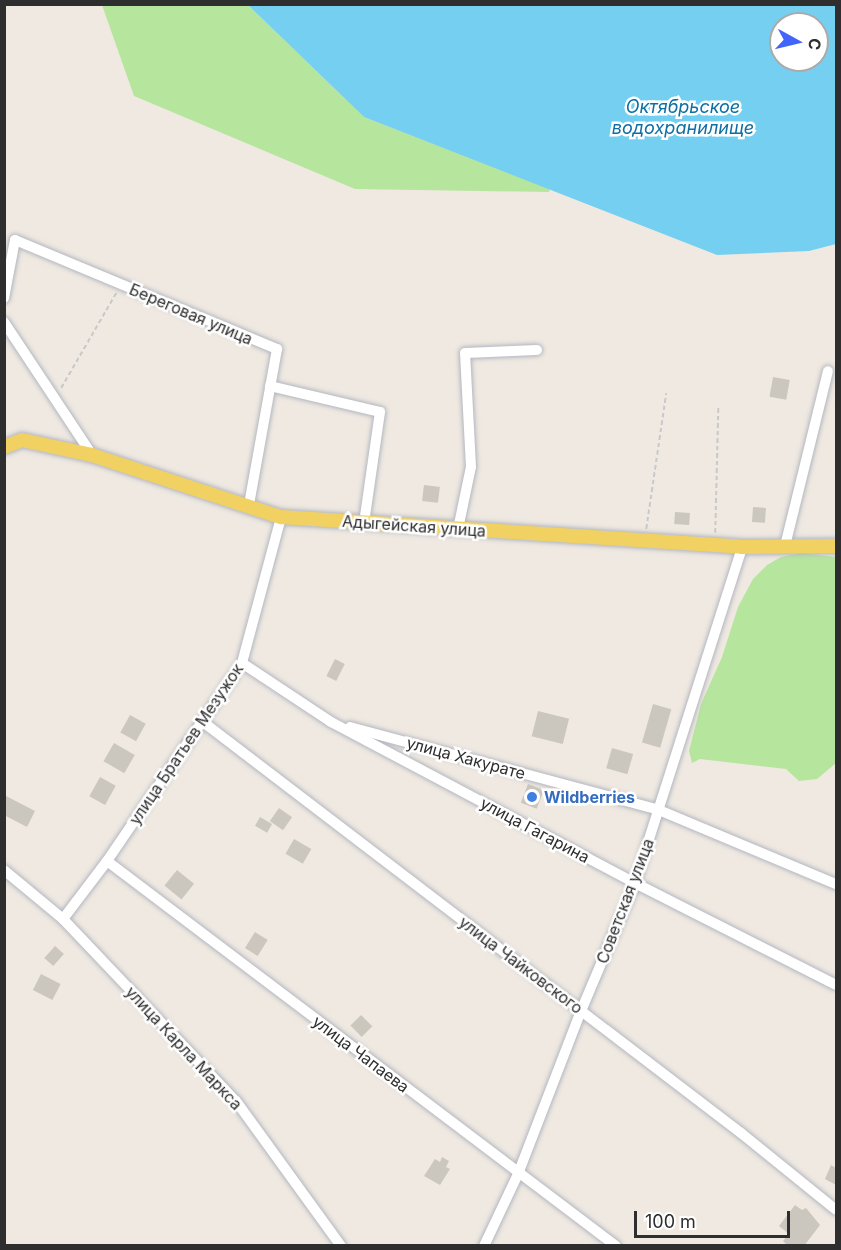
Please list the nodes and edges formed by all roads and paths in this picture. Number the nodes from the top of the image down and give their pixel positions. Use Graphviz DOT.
graph roads {
  1 [pos="120,284"];
  2 [pos="4,298"];
  3 [pos="4,321"];
  4 [pos="537,350"];
  5 [pos="828,371"];
  6 [pos="270,386"];
  7 [pos="666,393"];
  8 [pos="55,399"];
  9 [pos="718,408"];
  10 [pos="4,447"];
  11 [pos="92,455"];
  12 [pos="249,505"];
  13 [pos="281,518"];
  14 [pos="364,523"];
  15 [pos="458,529"];
  16 [pos="645,540"];
  17 [pos="715,545"];
  18 [pos="785,546"];
  19 [pos="837,546"];
  20 [pos="742,547"];
  21 [pos="242,663"];
  22 [pos="203,722"];
  23 [pos="331,722"];
  24 [pos="659,810"];
  25 [pos="107,861"];
  26 [pos="4,870"];
  27 [pos="635,884"];
  28 [pos="837,884"];
  29 [pos="63,919"];
  30 [pos="837,985"];
  31 [pos="581,1011"];
  32 [pos="518,1174"];
  33 [pos="837,1210"];
  34 [pos="341,1245"];
  35 [pos="484,1245"];
  36 [pos="616,1245"];
  1 -- 2 [label="street, Береговая улица"];
  1 -- 6 [label="street, Береговая улица"];
  1 -- 8 [label="path"];
  3 -- 8 [label="street"];
  4 -- 15 [label="street"];
  5 -- 18 [label="street"];
  6 -- 12 [label="street, Береговая улица"];
  6 -- 14 [label="street"];
  7 -- 16 [label="path"];
  8 -- 11 [label="street"];
  9 -- 17 [label="path"];
  10 -- 11 [label="main road, Адыгейская улица"];
  11 -- 12 [label="main road, Адыгейская улица"];
  12 -- 13 [label="main road, Адыгейская улица"];
  13 -- 14 [label="main road, Адыгейская улица"];
  13 -- 21 [label="street, улица Братьев Мезужок"];
  14 -- 15 [label="main road, Адыгейская улица"];
  15 -- 16 [label="main road, Адыгейская улица"];
  16 -- 17 [label="main road, Адыгейская улица"];
  17 -- 20 [label="main road, Адыгейская улица"];
  18 -- 19 [label="main road, Адыгейская улица"];
  18 -- 20 [label="main road, Адыгейская улица"];
  20 -- 24 [label="street, Советская улица"];
  21 -- 22 [label="street, улица Братьев Мезужок"];
  21 -- 23 [label="street, улица Гагарина"];
  22 -- 25 [label="street, улица Братьев Мезужок"];
  22 -- 31 [label="street, улица Чайковского"];
  23 -- 24 [label="street, улица Хакурате"];
  23 -- 27 [label="street, улица Гагарина"];
  24 -- 27 [label="street, Советская улица"];
  24 -- 28 [label="street, улица Хакурате"];
  25 -- 29 [label="street, улица Братьев Мезужок"];
  25 -- 32 [label="street, улица Чапаева"];
  26 -- 29 [label="street, улица Карла Маркса"];
  27 -- 30 [label="street, улица Гагарина"];
  27 -- 31 [label="street, Советская улица"];
  29 -- 34 [label="street, улица Карла Маркса"];
  31 -- 32 [label="street, Советская улица"];
  31 -- 33 [label="street, улица Чайковского"];
  32 -- 35 [label="street, Советская улица"];
  32 -- 36 [label="street, улица Чапаева"];
}
